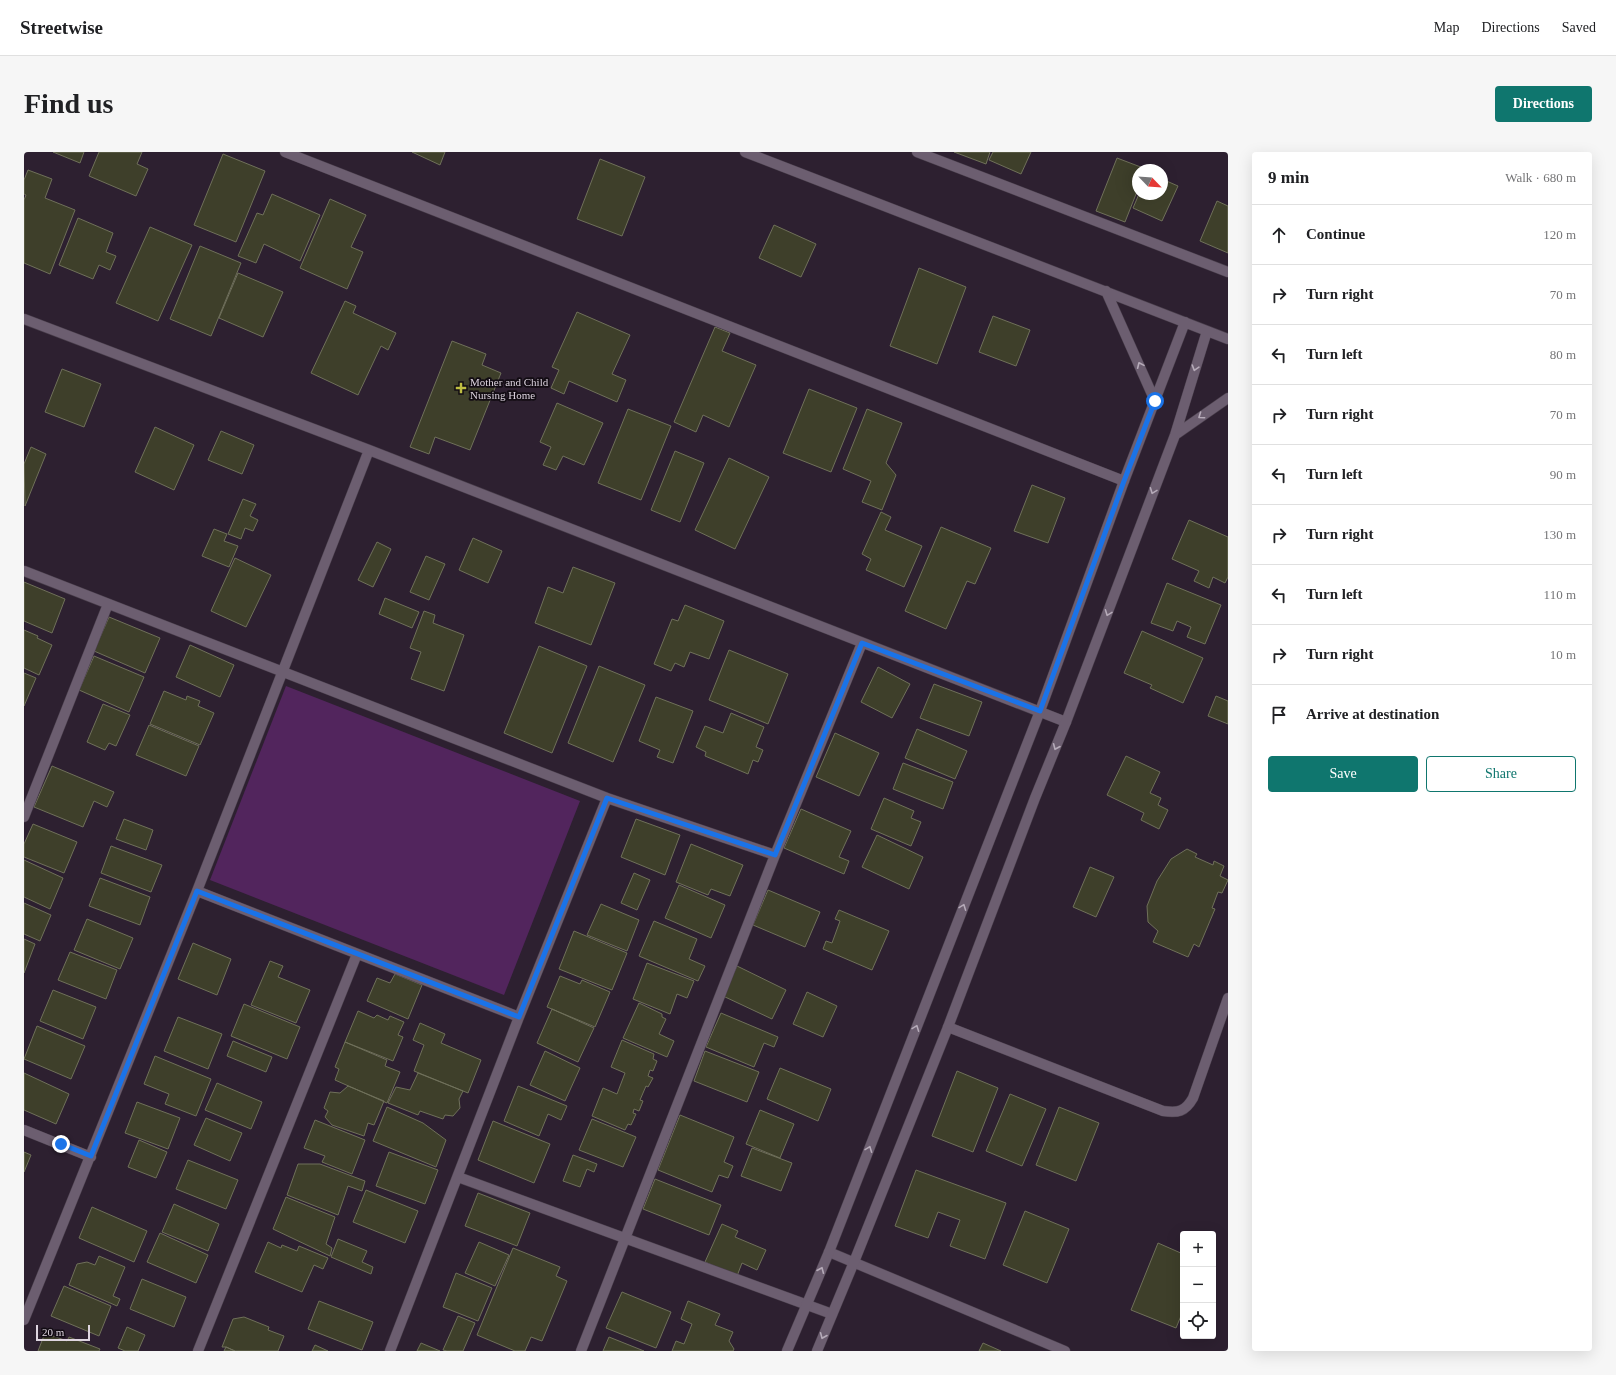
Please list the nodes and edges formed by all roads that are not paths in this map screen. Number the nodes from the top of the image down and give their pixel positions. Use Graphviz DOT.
graph roads {
  1 [pos="285,152"];
  2 [pos="745,152"];
  3 [pos="917,152"];
  4 [pos="1228,272"];
  5 [pos="1106,291"];
  6 [pos="24,319"];
  7 [pos="1185,322"];
  8 [pos="1207,331"];
  9 [pos="1228,339"];
  10 [pos="1228,398"];
  11 [pos="1155,401"];
  12 [pos="1175,435"];
  13 [pos="370,450"];
  14 [pos="1124,481"];
  15 [pos="24,571"];
  16 [pos="108,604"];
  17 [pos="862,643"];
  18 [pos="283,672"];
  19 [pos="1040,711"];
  20 [pos="1066,722"];
  21 [pos="607,798"];
  22 [pos="24,817"];
  23 [pos="775,855"];
  24 [pos="197,891"];
  25 [pos="358,954"];
  26 [pos="1228,998"];
  27 [pos="1225,1012"];
  28 [pos="519,1017"];
  29 [pos="948,1026"];
  30 [pos="24,1130"];
  31 [pos="91,1156"];
  32 [pos="458,1177"];
  33 [pos="626,1239"];
  34 [pos="829,1252"];
  35 [pos="854,1262"];
  36 [pos="806,1306"];
  37 [pos="832,1314"];
  38 [pos="25,1316"];
  39 [pos="198,1351"];
  40 [pos="390,1351"];
  41 [pos="581,1351"];
  42 [pos="788,1351"];
  43 [pos="817,1351"];
  44 [pos="1065,1351"];
  1 -- 14 [label="street"];
  2 -- 5 [label="street"];
  3 -- 4 [label="street"];
  5 -- 7 [label="street"];
  11 -- 5 [label="street, one-way"];
  6 -- 13 [label="street"];
  7 -- 8 [label="street"];
  7 -- 11 [label="street"];
  8 -- 9 [label="street"];
  8 -- 12 [label="street, one-way"];
  10 -- 12 [label="street, one-way"];
  11 -- 14 [label="street"];
  12 -- 20 [label="street, one-way"];
  13 -- 17 [label="street"];
  13 -- 18 [label="street"];
  14 -- 19 [label="street"];
  15 -- 16 [label="street"];
  16 -- 18 [label="street"];
  16 -- 22 [label="street"];
  17 -- 19 [label="street"];
  17 -- 23 [label="street"];
  18 -- 21 [label="street"];
  18 -- 24 [label="street"];
  19 -- 20 [label="street"];
  34 -- 19 [label="street, one-way"];
  20 -- 29 [label="street, one-way"];
  21 -- 23 [label="street"];
  21 -- 28 [label="street"];
  23 -- 33 [label="street"];
  24 -- 25 [label="street"];
  24 -- 31 [label="street"];
  25 -- 28 [label="street"];
  25 -- 39 [label="street"];
  26 -- 27 [label="street"];
  27 -- 29 [label="street"];
  28 -- 32 [label="street"];
  29 -- 35 [label="street"];
  30 -- 31 [label="street"];
  31 -- 38 [label="street"];
  32 -- 33 [label="street"];
  32 -- 40 [label="street"];
  33 -- 36 [label="street"];
  33 -- 41 [label="street"];
  34 -- 35 [label="street"];
  36 -- 34 [label="street, one-way"];
  35 -- 37 [label="street"];
  35 -- 44 [label="street"];
  36 -- 37 [label="street"];
  36 -- 42 [label="street"];
  37 -- 43 [label="street, one-way"];
}
